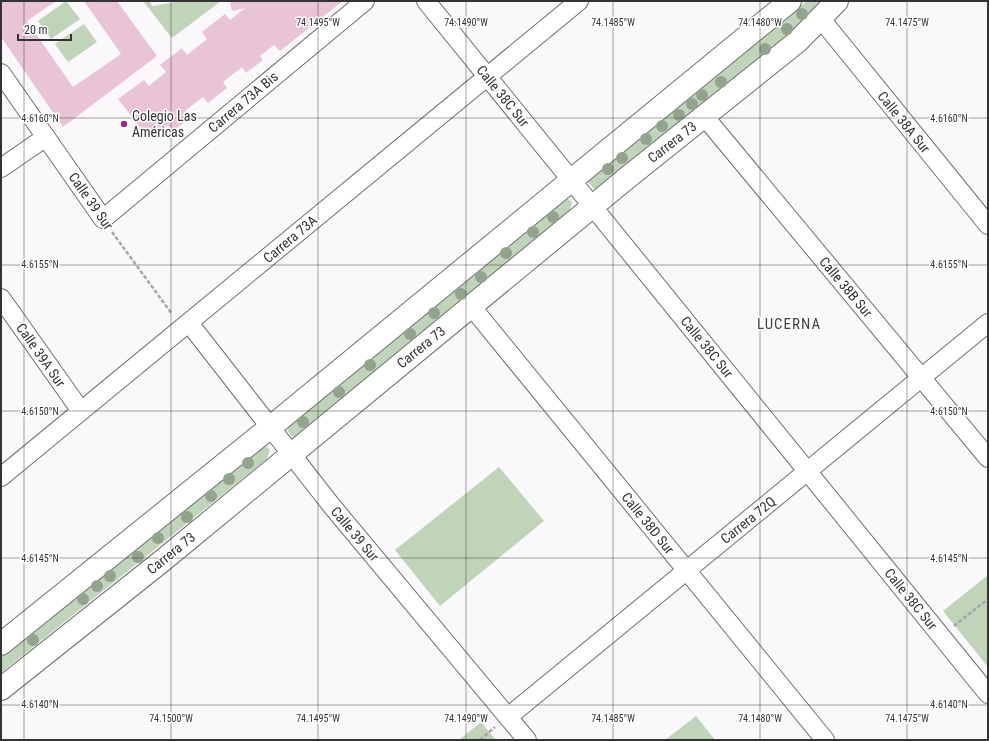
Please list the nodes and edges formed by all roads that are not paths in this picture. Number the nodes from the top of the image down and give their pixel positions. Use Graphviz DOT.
graph roads {
  1 [pos="365,1"];
  2 [pos="426,1"];
  3 [pos="579,1"];
  4 [pos="790,1"];
  5 [pos="837,1"];
  6 [pos="821,19"];
  7 [pos="1,73"];
  8 [pos="487,76"];
  9 [pos="704,116"];
  10 [pos="46,137"];
  11 [pos="1,168"];
  12 [pos="572,180"];
  13 [pos="593,206"];
  14 [pos="103,219"];
  15 [pos="988,225"];
  16 [pos="1,298"];
  17 [pos="471,306"];
  18 [pos="988,323"];
  19 [pos="185,326"];
  20 [pos="921,377"];
  21 [pos="81,411"];
  22 [pos="270,428"];
  23 [pos="291,454"];
  24 [pos="988,458"];
  25 [pos="807,471"];
  26 [pos="1,477"];
  27 [pos="686,570"];
  28 [pos="1,644"];
  29 [pos="1,688"];
  30 [pos="988,694"];
  31 [pos="508,717"];
  32 [pos="527,740"];
  33 [pos="824,740"];
  1 -- 14 [label="street, Carrera 73A Bis"];
  2 -- 8 [label="street, Calle 38C Sur"];
  3 -- 8 [label="street, Carrera 73A"];
  4 -- 12 [label="street"];
  5 -- 6 [label="street, Carrera 73"];
  6 -- 9 [label="street, Carrera 73"];
  6 -- 15 [label="street, Calle 38A Sur"];
  7 -- 10 [label="street, Calle 39 Sur"];
  8 -- 12 [label="street, Calle 38C Sur"];
  8 -- 19 [label="street, Carrera 73A"];
  9 -- 13 [label="street, Carrera 73"];
  9 -- 20 [label="street, Calle 38B Sur"];
  10 -- 11 [label="street"];
  10 -- 14 [label="street, Calle 39 Sur"];
  12 -- 13 [label="street, Calle 38C Sur"];
  12 -- 22 [label="street"];
  13 -- 17 [label="street, Carrera 73"];
  13 -- 25 [label="street, Calle 38C Sur"];
  16 -- 21 [label="street, Calle 39A Sur"];
  17 -- 23 [label="street, Carrera 73"];
  17 -- 27 [label="street, Calle 38D Sur"];
  18 -- 20 [label="street, Carrera 72Q"];
  19 -- 21 [label="street, Carrera 73A"];
  19 -- 22 [label="street, Calle 39 Sur"];
  20 -- 24 [label="street, Calle 38B Sur"];
  20 -- 25 [label="street, Carrera 72Q"];
  21 -- 26 [label="street, Carrera 73A"];
  22 -- 23 [label="street, Calle 39 Sur"];
  22 -- 28 [label="street"];
  23 -- 29 [label="street, Carrera 73"];
  23 -- 31 [label="street, Calle 39 Sur"];
  25 -- 27 [label="street, Carrera 72Q"];
  25 -- 30 [label="street, Calle 38C Sur"];
  27 -- 31 [label="street, Carrera 72Q"];
  27 -- 33 [label="street, Calle 38D Sur"];
  31 -- 32 [label="street, Calle 39 Sur"];
}
